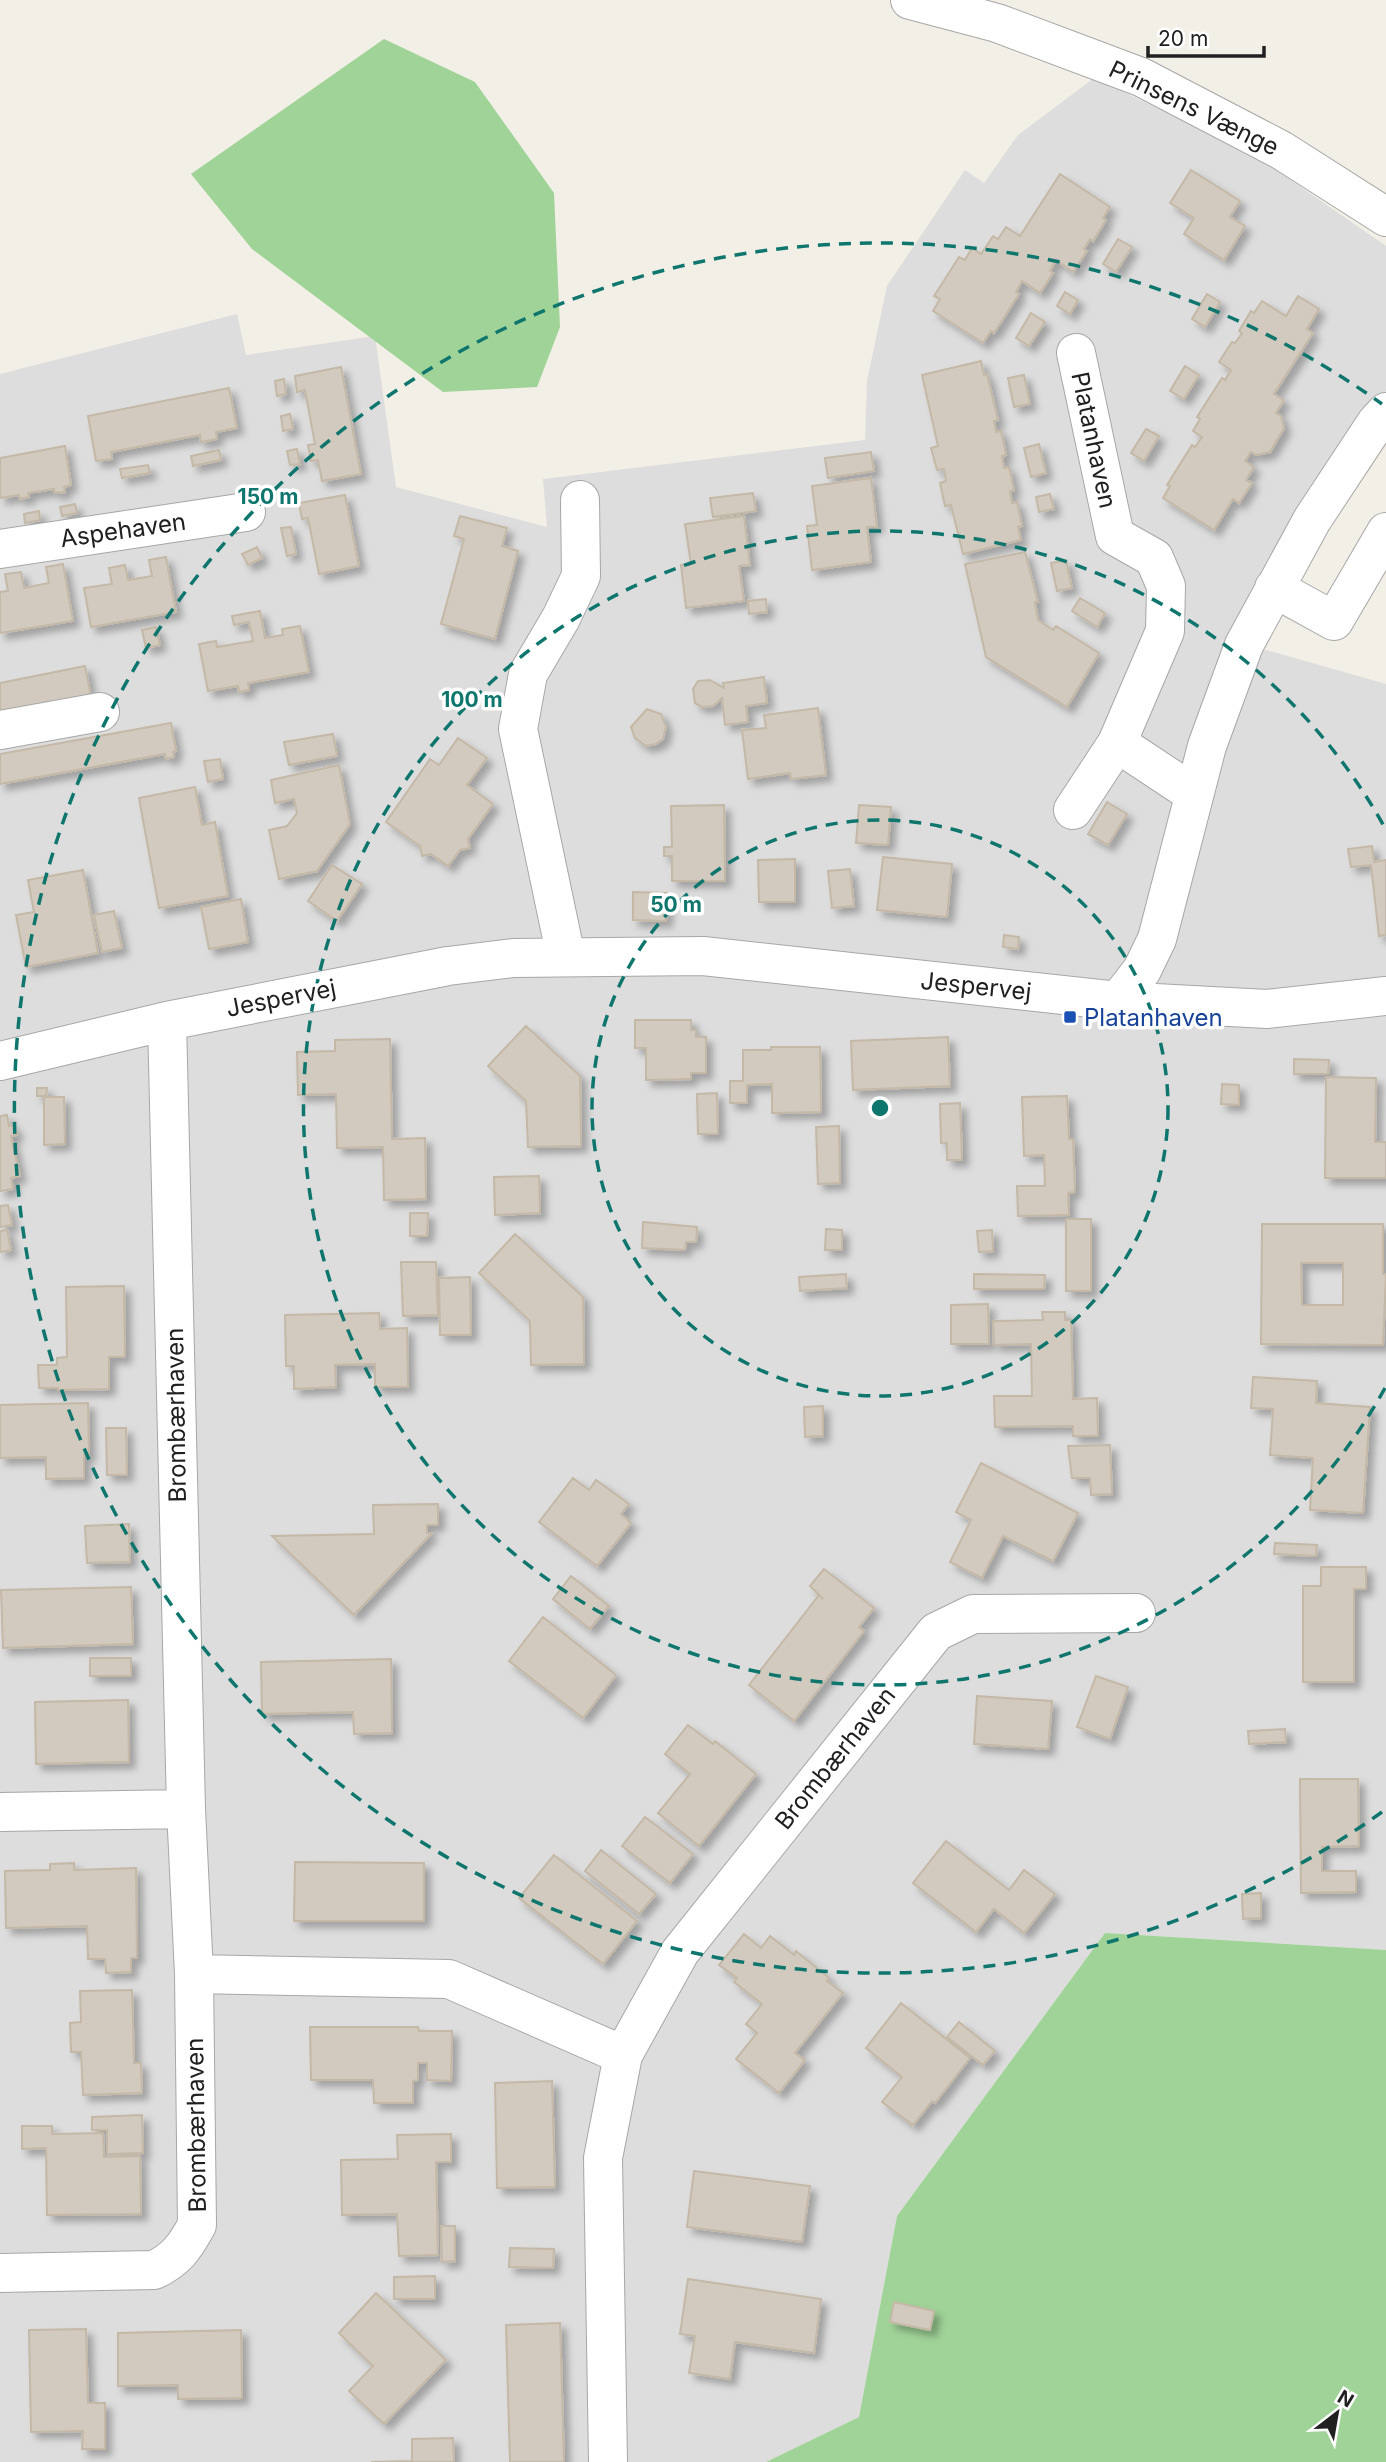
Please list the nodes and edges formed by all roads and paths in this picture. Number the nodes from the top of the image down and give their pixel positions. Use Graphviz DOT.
graph roads {
  1 [pos="910,0"];
  2 [pos="1386,217"];
  3 [pos="1076,353"];
  4 [pos="1386,412"];
  5 [pos="580,500"];
  6 [pos="246,512"];
  7 [pos="1386,532"];
  8 [pos="0,549"];
  9 [pos="1274,588"];
  10 [pos="100,712"];
  11 [pos="0,730"];
  12 [pos="1117,743"];
  13 [pos="1194,794"];
  14 [pos="1073,810"];
  15 [pos="566,957"];
  16 [pos="1386,996"];
  17 [pos="1118,1001"];
  18 [pos="166,1021"];
  19 [pos="0,1061"];
  20 [pos="1136,1613"];
  21 [pos="186,1809"];
  22 [pos="0,1812"];
  23 [pos="194,1974"];
  24 [pos="623,2055"];
  25 [pos="0,2273"];
  26 [pos="608,2462"];
  1 -- 2 [label="street, Prinsens Vænge"];
  3 -- 12 [label="street, Platanhaven"];
  4 -- 9 [label="street"];
  5 -- 15 [label="street"];
  6 -- 8 [label="street, Aspehaven"];
  7 -- 9 [label="street"];
  9 -- 13 [label="street"];
  10 -- 11 [label="street"];
  12 -- 13 [label="street"];
  12 -- 14 [label="street, Platanhaven"];
  13 -- 17 [label="street"];
  15 -- 17 [label="street, Jespervej"];
  15 -- 18 [label="street, Jespervej"];
  16 -- 17 [label="street, Jespervej"];
  18 -- 19 [label="street, Jespervej"];
  18 -- 21 [label="street, Brombærhaven"];
  20 -- 24 [label="street, Brombærhaven"];
  21 -- 22 [label="street"];
  21 -- 23 [label="street, Brombærhaven"];
  23 -- 24 [label="street"];
  23 -- 25 [label="street, Brombærhaven"];
  24 -- 26 [label="street, Brombærhaven"];
}
